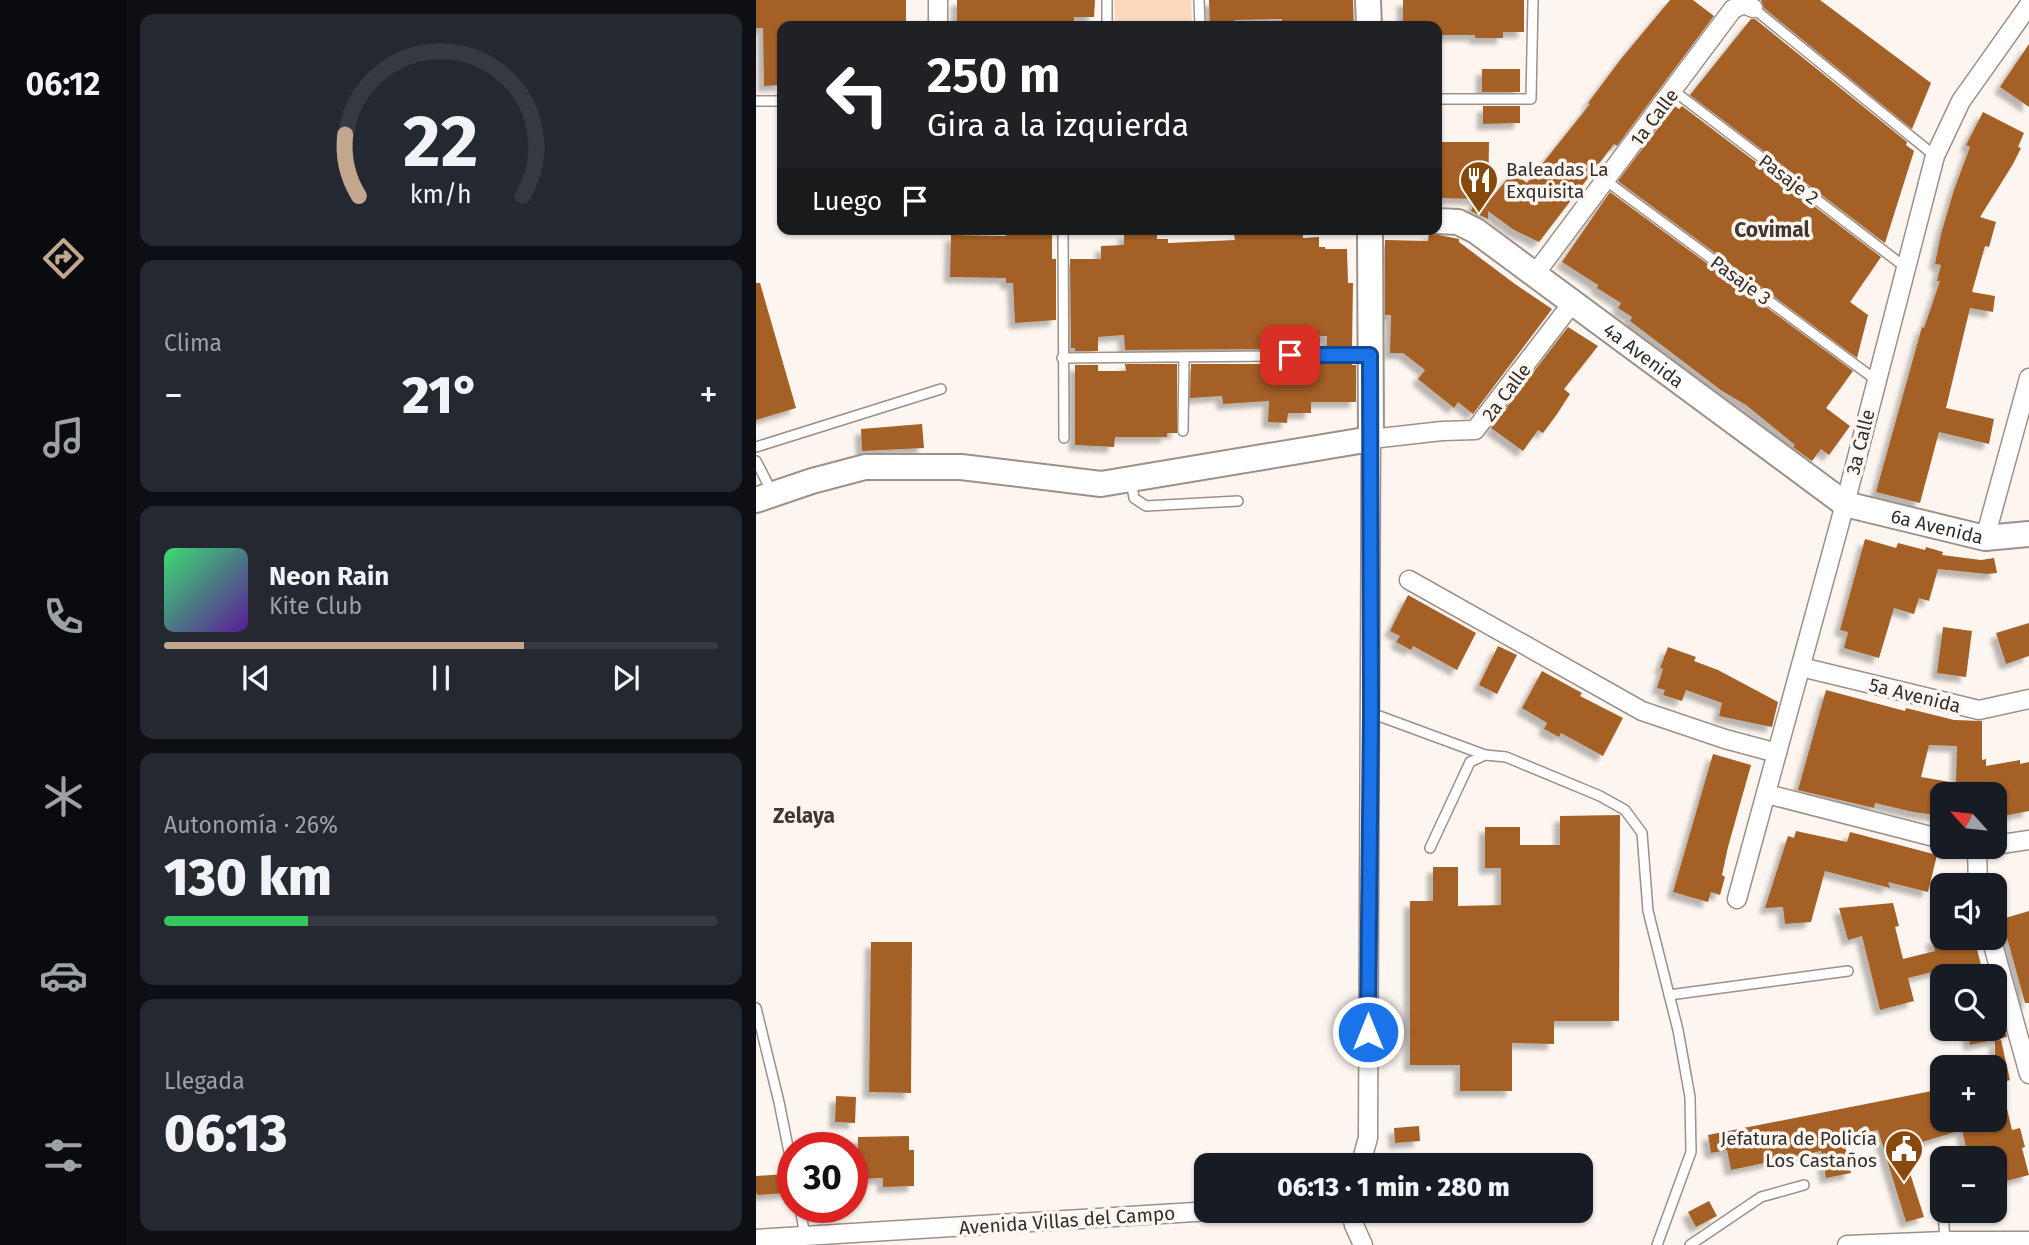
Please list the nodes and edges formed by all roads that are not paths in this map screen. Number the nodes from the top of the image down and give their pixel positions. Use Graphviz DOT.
graph roads {
  1 [pos="938,0"];
  2 [pos="1107,0"];
  3 [pos="1199,0"];
  4 [pos="1368,0"];
  5 [pos="1532,0"];
  6 [pos="2029,5"];
  7 [pos="1753,8"];
  8 [pos="938,21"];
  9 [pos="1107,21"];
  10 [pos="1200,21"];
  11 [pos="1368,21"];
  12 [pos="1674,91"];
  13 [pos="1442,99"];
  14 [pos="756,101"];
  15 [pos="777,101"];
  16 [pos="1935,156"];
  17 [pos="1605,180"];
  18 [pos="1442,221"];
  19 [pos="1063,235"];
  20 [pos="1370,235"];
  21 [pos="1905,267"];
  22 [pos="1535,274"];
  23 [pos="1573,302"];
  24 [pos="1370,355"];
  25 [pos="1184,357"];
  26 [pos="1062,358"];
  27 [pos="1876,380"];
  28 [pos="2028,384"];
  29 [pos="941,389"];
  30 [pos="1183,431"];
  31 [pos="1063,438"];
  32 [pos="1371,439"];
  33 [pos="756,447"];
  34 [pos="756,461"];
  35 [pos="1130,479"];
  36 [pos="764,497"];
  37 [pos="1238,501"];
  38 [pos="1845,504"];
  39 [pos="2029,534"];
  40 [pos="1985,538"];
  41 [pos="1409,580"];
  42 [pos="1801,667"];
  43 [pos="2029,699"];
  44 [pos="1371,713"];
  45 [pos="1777,753"];
  46 [pos="1485,755"];
  47 [pos="1767,794"];
  48 [pos="1930,836"];
  49 [pos="2029,839"];
  50 [pos="2007,843"];
  51 [pos="1430,848"];
  52 [pos="1737,900"];
  53 [pos="1994,950"];
  54 [pos="1848,971"];
  55 [pos="1668,995"];
  56 [pos="756,1008"];
  57 [pos="2029,1074"];
  58 [pos="785,1132"];
  59 [pos="1364,1153"];
  60 [pos="1804,1185"];
  61 [pos="1194,1212"];
  62 [pos="803,1223"];
  63 [pos="1353,1223"];
  64 [pos="1944,1223"];
  65 [pos="805,1236"];
  66 [pos="756,1239"];
  67 [pos="1945,1241"];
  68 [pos="2029,1241"];
  69 [pos="1363,1245"];
  70 [pos="1657,1245"];
  71 [pos="1690,1245"];
  72 [pos="1847,1245"];
  1 -- 8 [label="street"];
  2 -- 9 [label="lane"];
  3 -- 10 [label="lane"];
  4 -- 11 [label="street"];
  5 -- 13 [label="lane"];
  6 -- 16 [label="street, 3a Calle"];
  7 -- 12 [label="street, 1a Calle"];
  7 -- 16 [label="lane"];
  12 -- 17 [label="street, 1a Calle"];
  12 -- 21 [label="lane, Pasaje 2"];
  14 -- 15 [label="lane"];
  16 -- 21 [label="street, 3a Calle"];
  17 -- 22 [label="street, 1a Calle"];
  17 -- 27 [label="lane, Pasaje 3"];
  18 -- 22 [label="street, 4a Avenida"];
  19 -- 26 [label="lane"];
  20 -- 24 [label="street"];
  21 -- 27 [label="street, 3a Calle"];
  22 -- 23 [label="street, 4a Avenida"];
  23 -- 32 [label="street, 2a Calle"];
  23 -- 38 [label="street, 4a Avenida"];
  24 -- 25 [label="lane"];
  24 -- 32 [label="street"];
  25 -- 26 [label="lane"];
  25 -- 30 [label="lane"];
  26 -- 31 [label="lane"];
  27 -- 38 [label="street, 3a Calle"];
  28 -- 40 [label="street"];
  29 -- 33 [label="lane"];
  32 -- 35 [label="street"];
  32 -- 44 [label="street"];
  34 -- 36 [label="lane"];
  35 -- 36 [label="street"];
  35 -- 37 [label="lane"];
  38 -- 40 [label="street, 6a Avenida"];
  38 -- 42 [label="street, 3a Calle"];
  39 -- 40 [label="street, 6a Avenida"];
  41 -- 45 [label="street"];
  42 -- 43 [label="street, 5a Avenida"];
  42 -- 45 [label="street, 3a Calle"];
  44 -- 46 [label="lane"];
  44 -- 59 [label="street"];
  45 -- 47 [label="street, 3a Calle"];
  46 -- 51 [label="lane"];
  46 -- 55 [label="lane"];
  47 -- 48 [label="street"];
  47 -- 52 [label="street, 3a Calle"];
  49 -- 50 [label="street"];
  53 -- 57 [label="street"];
  54 -- 55 [label="lane"];
  55 -- 70 [label="lane"];
  56 -- 58 [label="lane"];
  60 -- 71 [label="lane"];
  61 -- 65 [label="street, Avenida Villas del Campo"];
  62 -- 65 [label="lane"];
  63 -- 69 [label="street"];
  64 -- 67 [label="lane"];
  65 -- 66 [label="street, Avenida Villas del Campo"];
  67 -- 68 [label="street"];
  67 -- 72 [label="street"];
}
